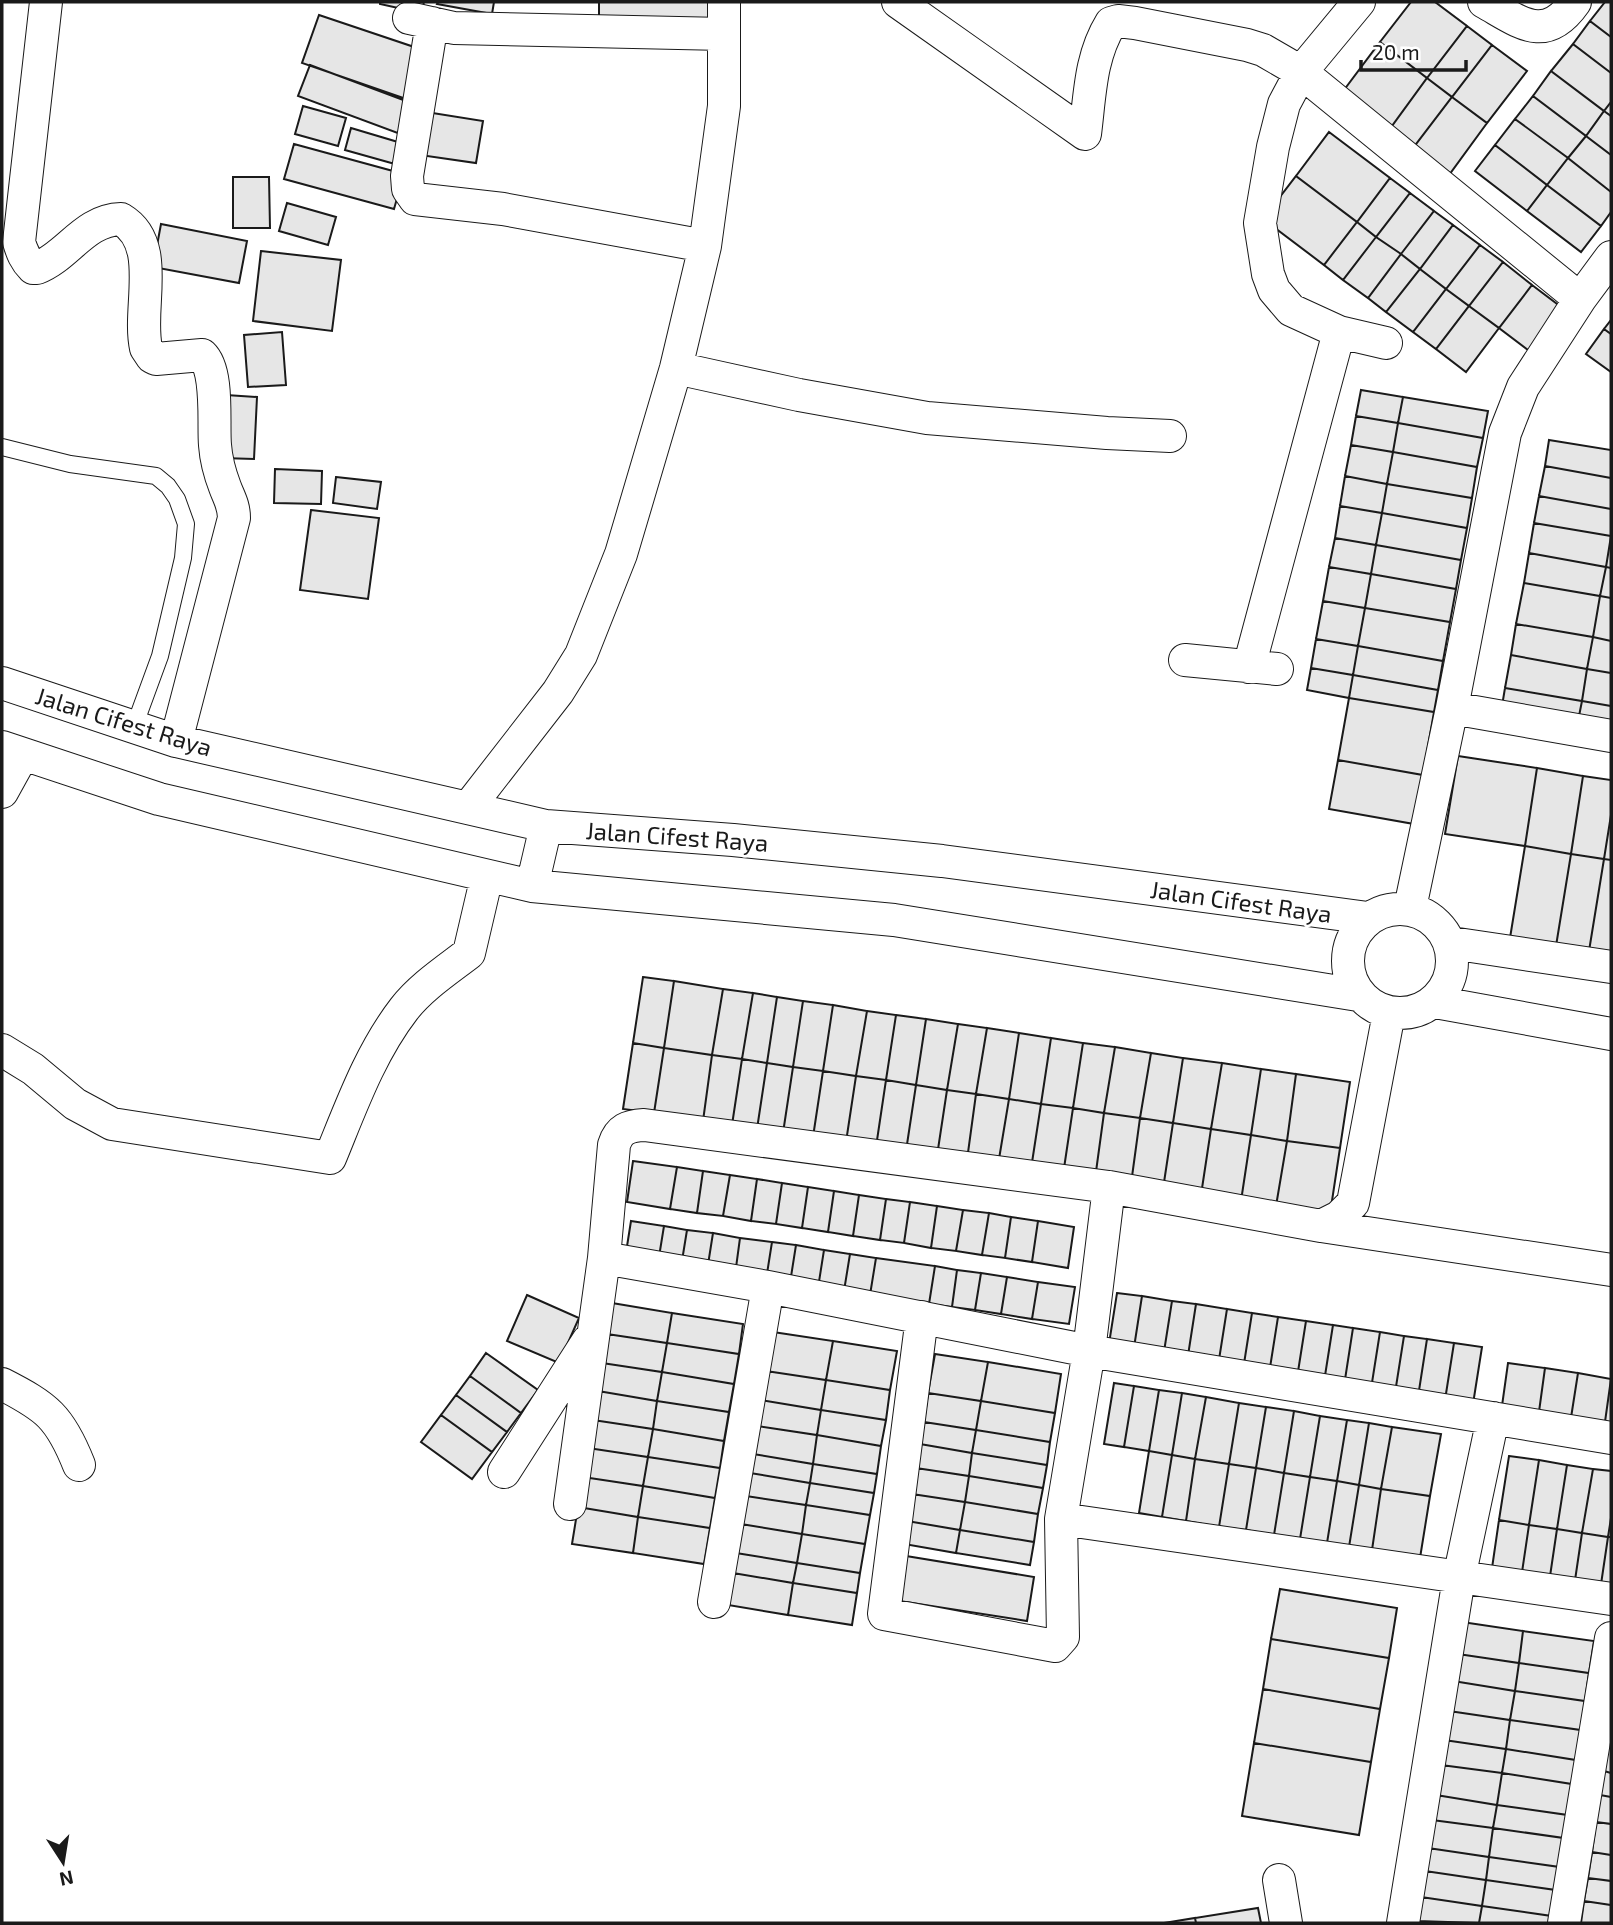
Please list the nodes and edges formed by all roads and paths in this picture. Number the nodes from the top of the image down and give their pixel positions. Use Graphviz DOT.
graph roads {
  1 [pos="46,2"];
  2 [pos="724,2"];
  3 [pos="898,2"];
  4 [pos="1359,2"];
  5 [pos="1484,2"];
  6 [pos="1575,2"];
  7 [pos="724,34"];
  8 [pos="1301,72"];
  9 [pos="705,246"];
  10 [pos="1611,257"];
  11 [pos="1580,299"];
  12 [pos="1339,332"];
  13 [pos="1387,343"];
  14 [pos="677,368"];
  15 [pos="1170,436"];
  16 [pos="2,447"];
  17 [pos="1185,660"];
  18 [pos="2,683"];
  19 [pos="1452,708"];
  20 [pos="134,727"];
  21 [pos="1611,736"];
  22 [pos="177,741"];
  23 [pos="12,751"];
  24 [pos="2,792"];
  25 [pos="468,808"];
  26 [pos="546,826"];
  27 [pos="487,876"];
  28 [pos="532,886"];
  29 [pos="1410,908"];
  30 [pos="1368,918"];
  31 [pos="1451,943"];
  32 [pos="1611,967"];
  33 [pos="1358,995"];
  34 [pos="1435,1002"];
  35 [pos="1389,1013"];
  36 [pos="1611,1034"];
  37 [pos="2,1050"];
  38 [pos="1109,1187"];
  39 [pos="1321,1226"];
  40 [pos="604,1258"];
  41 [pos="1611,1270"];
  42 [pos="768,1287"];
  43 [pos="922,1317"];
  44 [pos="593,1334"];
  45 [pos="1089,1352"];
  46 [pos="2,1384"];
  47 [pos="1493,1418"];
  48 [pos="1611,1438"];
  49 [pos="79,1465"];
  50 [pos="504,1472"];
  51 [pos="570,1504"];
  52 [pos="1061,1519"];
  53 [pos="1459,1577"];
  54 [pos="1611,1599"];
  55 [pos="714,1602"];
  56 [pos="1611,1638"];
  57 [pos="1279,1880"];
  58 [pos="1286,1923"];
  59 [pos="1403,1923"];
  60 [pos="1564,1923"];
  1 -- 22 [label="street"];
  2 -- 7 [label="street"];
  3 -- 8 [label="street"];
  4 -- 8 [label="street"];
  5 -- 6 [label="street"];
  7 -- 9 [label="street"];
  7 -- 9 [label="street"];
  8 -- 11 [label="street"];
  8 -- 12 [label="street"];
  9 -- 14 [label="street"];
  10 -- 11 [label="street"];
  11 -- 19 [label="street"];
  12 -- 13 [label="street"];
  12 -- 17 [label="street"];
  14 -- 15 [label="street"];
  14 -- 25 [label="street"];
  16 -- 20 [label="lane"];
  18 -- 20 [label="street, Jalan Cifest Raya"];
  19 -- 21 [label="street"];
  19 -- 29 [label="street"];
  20 -- 22 [label="street, Jalan Cifest Raya"];
  22 -- 25 [label="street, Jalan Cifest Raya"];
  23 -- 24 [label="street"];
  23 -- 27 [label="street"];
  25 -- 26 [label="street, Jalan Cifest Raya"];
  26 -- 28 [label="street"];
  26 -- 30 [label="street, Jalan Cifest Raya"];
  27 -- 28 [label="street"];
  27 -- 37 [label="street"];
  28 -- 33 [label="street"];
  29 -- 30 [label="street"];
  29 -- 31 [label="street"];
  30 -- 33 [label="street"];
  31 -- 32 [label="street"];
  31 -- 34 [label="street"];
  33 -- 35 [label="street"];
  34 -- 35 [label="street"];
  34 -- 36 [label="street"];
  35 -- 39 [label="street"];
  38 -- 39 [label="street"];
  38 -- 40 [label="street"];
  38 -- 45 [label="street"];
  39 -- 41 [label="street"];
  40 -- 42 [label="street"];
  40 -- 44 [label="street"];
  42 -- 43 [label="street"];
  42 -- 55 [label="street"];
  43 -- 45 [label="street"];
  43 -- 52 [label="street"];
  44 -- 50 [label="street"];
  44 -- 51 [label="street"];
  45 -- 47 [label="street"];
  45 -- 52 [label="street"];
  46 -- 49 [label="street"];
  47 -- 48 [label="street"];
  47 -- 53 [label="street"];
  52 -- 53 [label="street"];
  53 -- 54 [label="street"];
  53 -- 59 [label="street"];
  56 -- 60 [label="street"];
  57 -- 58 [label="street"];
}
